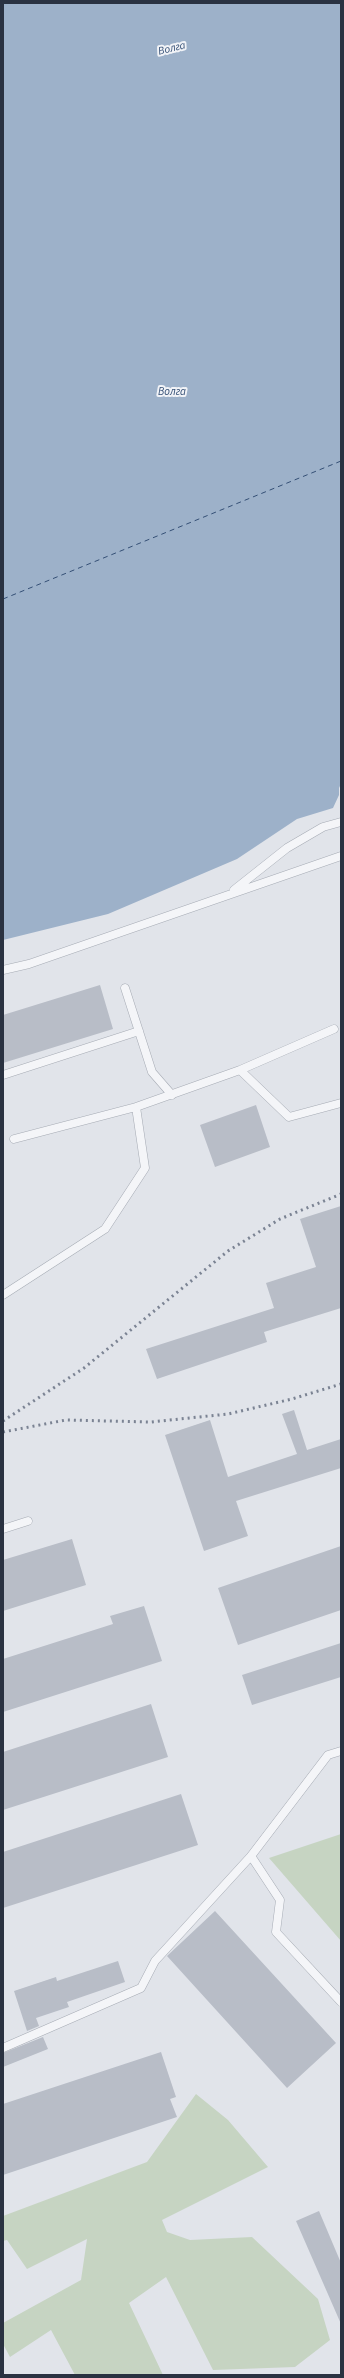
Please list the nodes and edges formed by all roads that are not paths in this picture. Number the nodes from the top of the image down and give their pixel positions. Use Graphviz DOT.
graph roads {
  1 [pos="341,822"];
  2 [pos="341,856"];
  3 [pos="229,895"];
  4 [pos="3,970"];
  5 [pos="125,988"];
  6 [pos="334,1029"];
  7 [pos="139,1031"];
  8 [pos="240,1070"];
  9 [pos="3,1075"];
  10 [pos="172,1095"];
  11 [pos="341,1103"];
  12 [pos="136,1107"];
  13 [pos="14,1139"];
  14 [pos="3,1295"];
  15 [pos="28,1520"];
  16 [pos="3,1529"];
  17 [pos="341,1751"];
  18 [pos="251,1856"];
  19 [pos="341,2002"];
  20 [pos="3,2048"];
  1 -- 3 [label="lane"];
  2 -- 3 [label="lane"];
  3 -- 4 [label="lane"];
  5 -- 7 [label="lane"];
  6 -- 8 [label="lane"];
  7 -- 9 [label="lane"];
  7 -- 10 [label="lane"];
  8 -- 10 [label="lane"];
  8 -- 11 [label="lane"];
  10 -- 12 [label="lane"];
  12 -- 13 [label="lane"];
  12 -- 14 [label="lane"];
  15 -- 16 [label="lane"];
  17 -- 18 [label="lane"];
  18 -- 19 [label="lane"];
  18 -- 20 [label="lane"];
}
